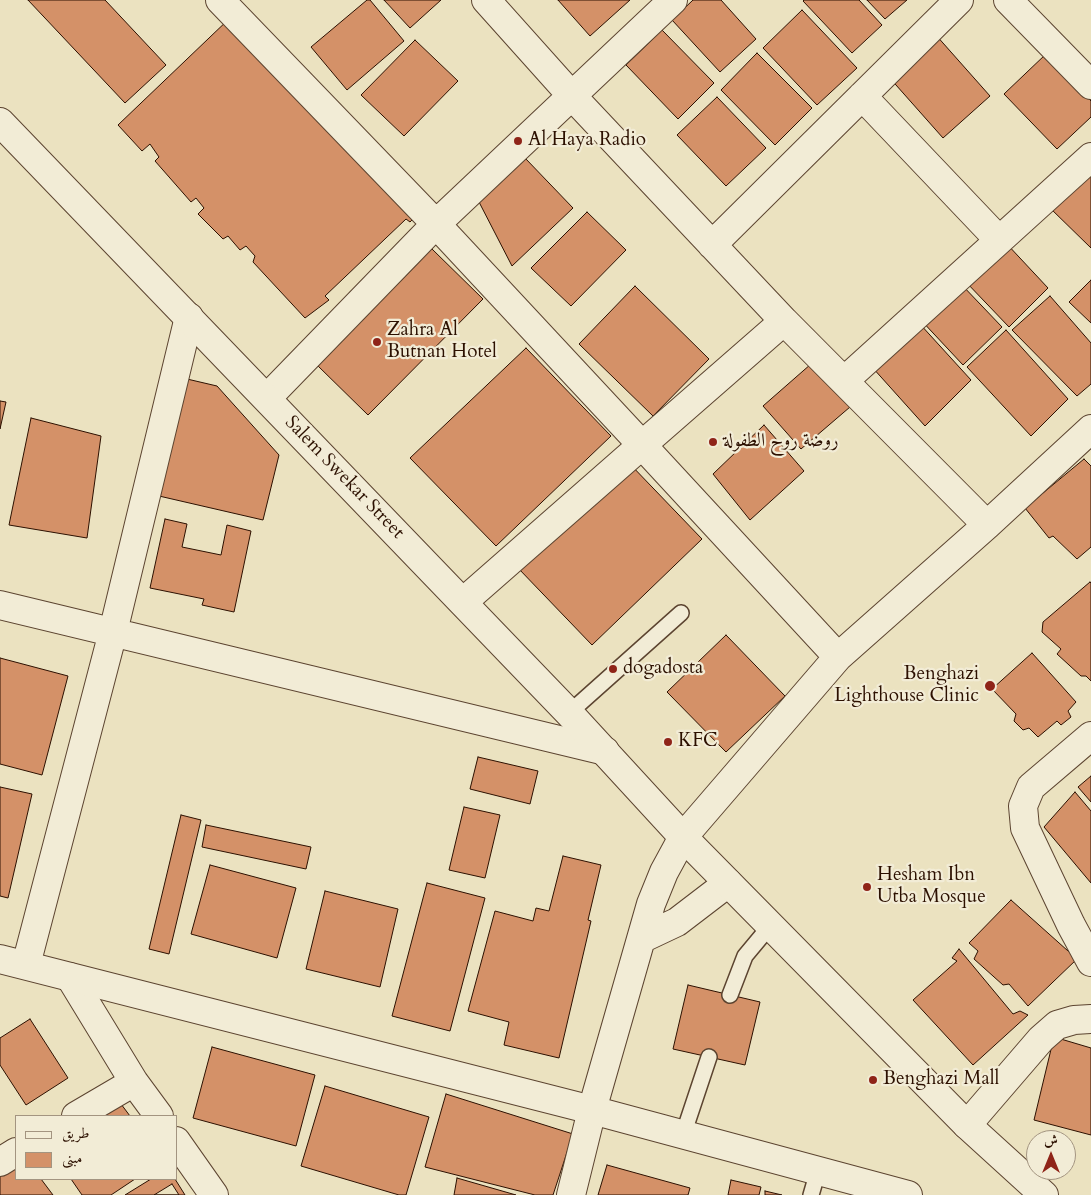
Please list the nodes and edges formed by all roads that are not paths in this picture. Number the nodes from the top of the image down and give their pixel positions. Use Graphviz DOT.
graph roads {
  1 [pos="220,0"];
  2 [pos="486,0"];
  3 [pos="674,0"];
  4 [pos="959,0"];
  5 [pos="1008,0"];
  6 [pos="1091,85"];
  7 [pos="572,96"];
  8 [pos="862,96"];
  9 [pos="0,122"];
  10 [pos="1091,157"];
  11 [pos="436,224"];
  12 [pos="999,240"];
  13 [pos="712,244"];
  14 [pos="189,317"];
  15 [pos="784,321"];
  16 [pos="844,381"];
  17 [pos="267,398"];
  18 [pos="1091,429"];
  19 [pos="642,444"];
  20 [pos="987,524"];
  21 [pos="463,602"];
  22 [pos="0,604"];
  23 [pos="681,613"];
  24 [pos="113,632"];
  25 [pos="838,657"];
  26 [pos="569,713"];
  27 [pos="1091,736"];
  28 [pos="605,751"];
  29 [pos="683,837"];
  30 [pos="728,883"];
  31 [pos="770,926"];
  32 [pos="641,939"];
  33 [pos="0,959"];
  34 [pos="1091,962"];
  35 [pos="26,966"];
  36 [pos="70,977"];
  37 [pos="730,995"];
  38 [pos="1091,1019"];
  39 [pos="709,1057"];
  40 [pos="134,1082"];
  41 [pos="592,1110"];
  42 [pos="78,1115"];
  43 [pos="158,1115"];
  44 [pos="967,1126"];
  45 [pos="683,1135"];
  46 [pos="178,1144"];
  47 [pos="15,1153"];
  48 [pos="0,1162"];
  49 [pos="815,1183"];
  50 [pos="214,1195"];
  51 [pos="571,1195"];
  52 [pos="908,1195"];
  53 [pos="1044,1195"];
  1 -- 11 [label="street"];
  2 -- 7 [label="street"];
  3 -- 7 [label="street"];
  4 -- 8 [label="street"];
  5 -- 6 [label="street"];
  7 -- 11 [label="street"];
  7 -- 13 [label="street"];
  8 -- 12 [label="street"];
  8 -- 13 [label="street"];
  9 -- 14 [label="street, Salem Swekar Street"];
  10 -- 12 [label="street"];
  11 -- 17 [label="street"];
  11 -- 19 [label="street"];
  12 -- 16 [label="street"];
  13 -- 15 [label="street"];
  14 -- 17 [label="street, Salem Swekar Street"];
  14 -- 24 [label="street"];
  15 -- 16 [label="street"];
  15 -- 19 [label="street"];
  16 -- 20 [label="street"];
  17 -- 21 [label="street, Salem Swekar Street"];
  18 -- 20 [label="street"];
  19 -- 21 [label="street"];
  19 -- 25 [label="street"];
  20 -- 25 [label="street"];
  21 -- 26 [label="street, Salem Swekar Street"];
  22 -- 24 [label="street"];
  23 -- 26 [label="lane"];
  24 -- 28 [label="street"];
  24 -- 35 [label="street"];
  25 -- 29 [label="street"];
  26 -- 28 [label="street, Salem Swekar Street"];
  27 -- 34 [label="street"];
  28 -- 29 [label="street, Salem Swekar Street"];
  29 -- 30 [label="street, Salem Swekar Street"];
  29 -- 32 [label="street"];
  30 -- 31 [label="street, Salem Swekar Street"];
  30 -- 32 [label="street"];
  31 -- 37 [label="lane"];
  31 -- 44 [label="street, Salem Swekar Street"];
  32 -- 41 [label="street"];
  33 -- 35 [label="street"];
  35 -- 36 [label="street"];
  36 -- 40 [label="street"];
  36 -- 41 [label="street"];
  38 -- 44 [label="street"];
  39 -- 45 [label="lane"];
  40 -- 42 [label="street"];
  40 -- 43 [label="street"];
  41 -- 45 [label="street"];
  41 -- 51 [label="street"];
  44 -- 53 [label="street, Salem Swekar Street"];
  45 -- 49 [label="street"];
  46 -- 50 [label="street"];
  47 -- 48 [label="street"];
  49 -- 52 [label="street"];
}
